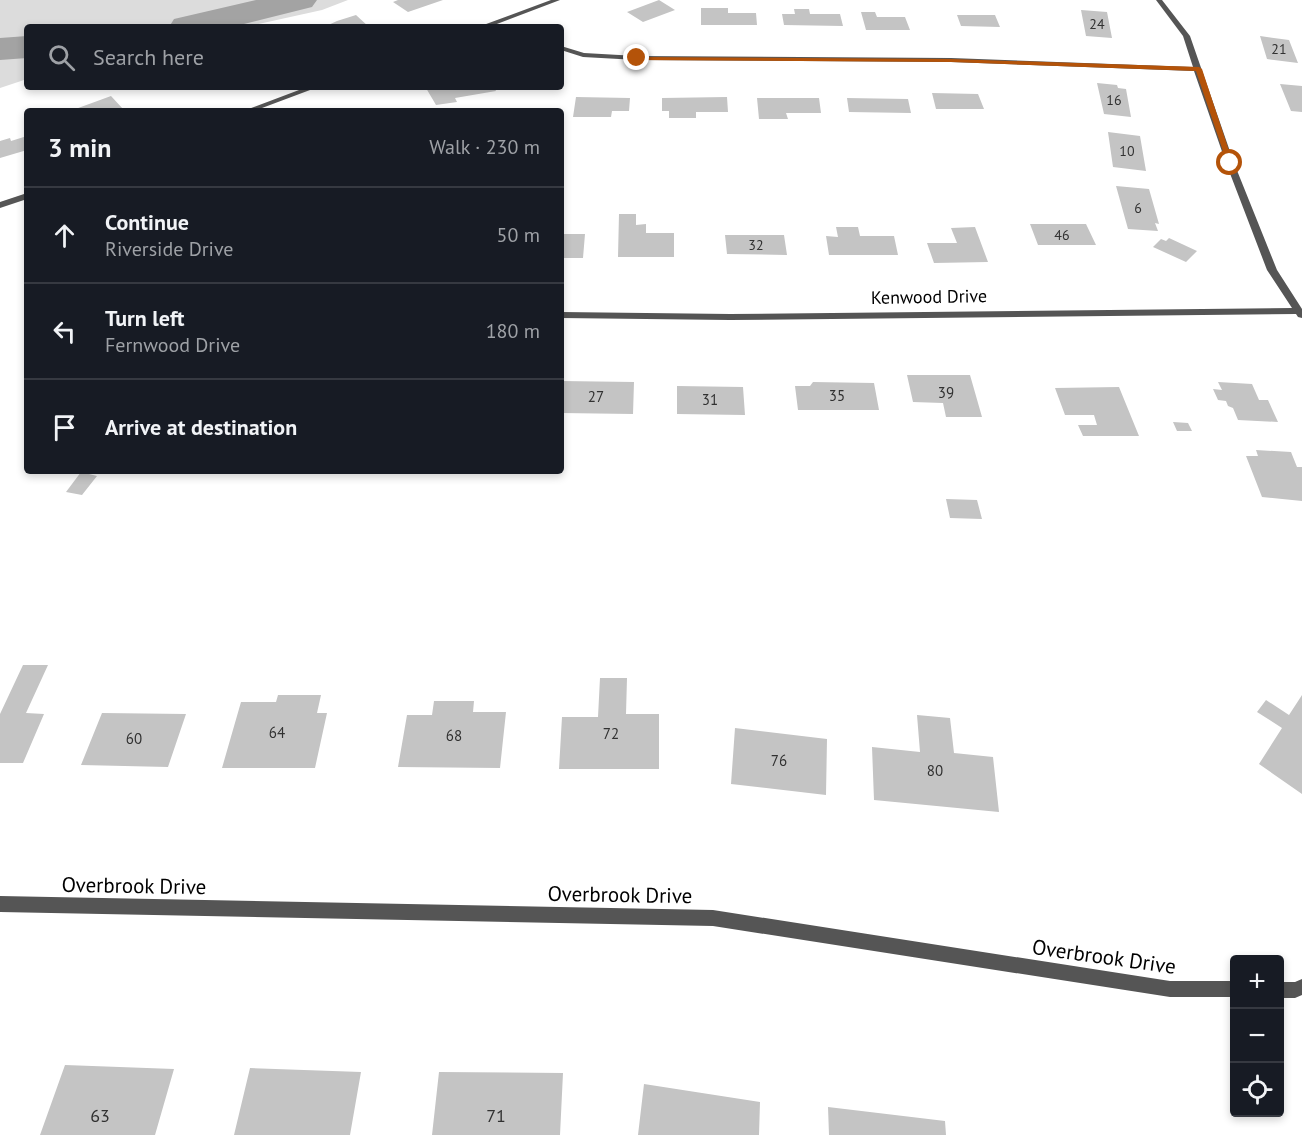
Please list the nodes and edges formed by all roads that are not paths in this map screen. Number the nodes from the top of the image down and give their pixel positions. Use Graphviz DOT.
graph roads {
  1 [pos="557,0"];
  2 [pos="1160,0"];
  3 [pos="498,21"];
  4 [pos="490,24"];
  5 [pos="504,24"];
  6 [pos="564,49"];
  7 [pos="1199,69"];
  8 [pos="306,90"];
  9 [pos="255,108"];
  10 [pos="24,199"];
  11 [pos="0,205"];
  12 [pos="1300,313"];
  13 [pos="564,315"];
  14 [pos="0,904"];
  15 [pos="1302,987"];
  16 [pos="1230,989"];
  17 [pos="1284,990"];
  1 -- 3 [label="street"];
  2 -- 7 [label="street"];
  3 -- 4 [label="street"];
  3 -- 5 [label="street"];
  6 -- 7 [label="street"];
  7 -- 12 [label="street"];
  8 -- 9 [label="street"];
  10 -- 11 [label="street"];
  12 -- 13 [label="street, Kenwood Drive"];
  14 -- 16 [label="street, Overbrook Drive"];
  15 -- 17 [label="street"];
}
